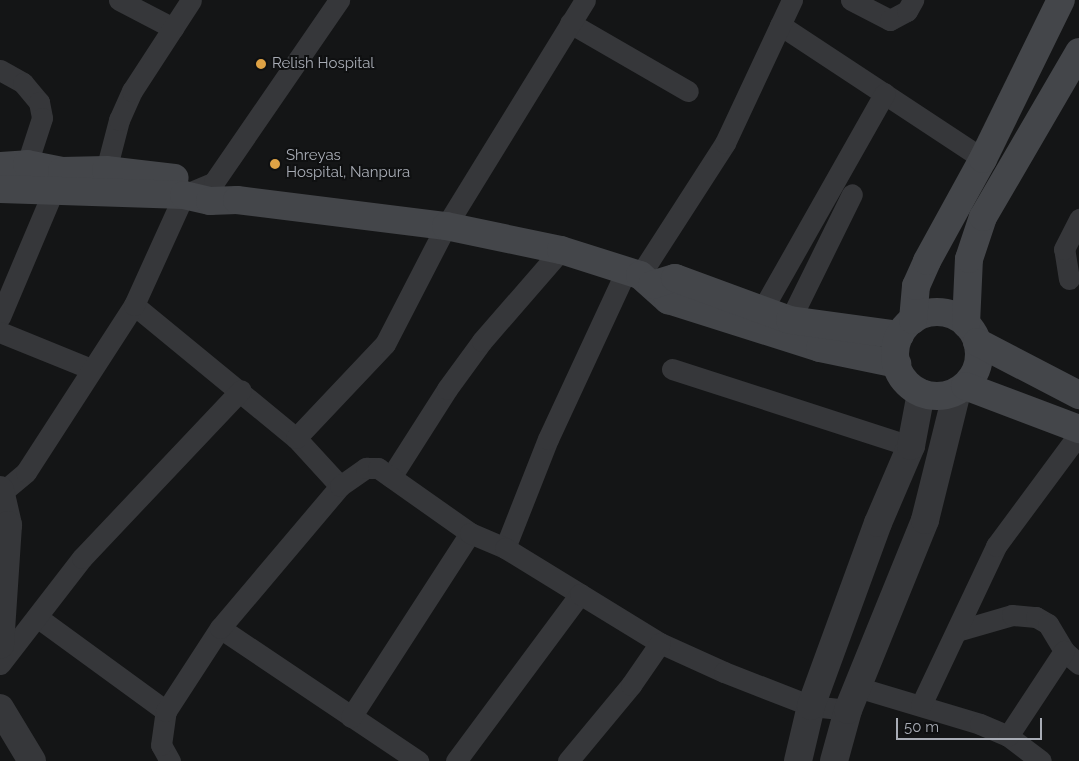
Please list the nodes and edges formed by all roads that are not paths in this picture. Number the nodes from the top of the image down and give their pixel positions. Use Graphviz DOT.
graph roads {
  1 [pos="119,0"];
  2 [pos="191,0"];
  3 [pos="339,0"];
  4 [pos="585,0"];
  5 [pos="792,0"];
  6 [pos="851,0"];
  7 [pos="913,0"];
  8 [pos="1061,0"];
  9 [pos="570,23"];
  10 [pos="780,25"];
  11 [pos="172,28"];
  12 [pos="1079,52"];
  13 [pos="0,70"];
  14 [pos="688,91"];
  15 [pos="885,93"];
  16 [pos="983,159"];
  17 [pos="13,165"];
  18 [pos="106,170"];
  19 [pos="58,181"];
  20 [pos="214,182"];
  21 [pos="0,189"];
  22 [pos="184,194"];
  23 [pos="852,194"];
  24 [pos="237,200"];
  25 [pos="1079,219"];
  26 [pos="446,226"];
  27 [pos="560,250"];
  28 [pos="639,277"];
  29 [pos="1069,278"];
  30 [pos="134,304"];
  31 [pos="762,310"];
  32 [pos="0,318"];
  33 [pos="790,320"];
  34 [pos="906,328"];
  35 [pos="0,332"];
  36 [pos="972,333"];
  37 [pos="897,364"];
  38 [pos="91,369"];
  39 [pos="672,369"];
  40 [pos="961,389"];
  41 [pos="241,390"];
  42 [pos="921,393"];
  43 [pos="1079,395"];
  44 [pos="1079,428"];
  45 [pos="1079,434"];
  46 [pos="296,438"];
  47 [pos="911,446"];
  48 [pos="391,476"];
  49 [pos="340,486"];
  50 [pos="2,504"];
  51 [pos="470,533"];
  52 [pos="505,548"];
  53 [pos="580,594"];
  54 [pos="37,617"];
  55 [pos="220,628"];
  56 [pos="957,631"];
  57 [pos="660,643"];
  58 [pos="0,645"];
  59 [pos="1071,658"];
  60 [pos="0,664"];
  61 [pos="852,699"];
  62 [pos="921,705"];
  63 [pos="812,706"];
  64 [pos="0,708"];
  65 [pos="166,712"];
  66 [pos="351,717"];
  67 [pos="1008,736"];
  68 [pos="32,761"];
  69 [pos="170,761"];
  70 [pos="418,761"];
  71 [pos="456,761"];
  72 [pos="568,761"];
  73 [pos="798,761"];
  74 [pos="834,761"];
  75 [pos="1041,761"];
  1 -- 11 [label="street"];
  2 -- 11 [label="street"];
  3 -- 20 [label="street"];
  4 -- 9 [label="street"];
  5 -- 10 [label="street"];
  6 -- 7 [label="street"];
  8 -- 16 [label="main road"];
  9 -- 14 [label="street"];
  9 -- 26 [label="street"];
  10 -- 15 [label="street"];
  10 -- 28 [label="street"];
  11 -- 18 [label="street"];
  12 -- 36 [label="main road"];
  13 -- 17 [label="street"];
  15 -- 16 [label="street"];
  15 -- 31 [label="street"];
  16 -- 34 [label="main road"];
  17 -- 19 [label="main road"];
  18 -- 19 [label="main road"];
  18 -- 20 [label="main road"];
  19 -- 21 [label="main road"];
  19 -- 22 [label="main road"];
  19 -- 32 [label="street"];
  20 -- 22 [label="street"];
  20 -- 24 [label="main road"];
  22 -- 24 [label="main road"];
  22 -- 30 [label="street"];
  23 -- 33 [label="street"];
  24 -- 26 [label="main road"];
  25 -- 29 [label="street"];
  26 -- 27 [label="main road"];
  26 -- 46 [label="street"];
  27 -- 28 [label="main road"];
  27 -- 48 [label="street"];
  28 -- 31 [label="main road"];
  28 -- 37 [label="main road"];
  28 -- 52 [label="street"];
  30 -- 38 [label="street"];
  30 -- 41 [label="street"];
  31 -- 33 [label="main road"];
  33 -- 34 [label="main road"];
  34 -- 36 [label="main road"];
  34 -- 37 [label="main road"];
  35 -- 38 [label="street"];
  36 -- 40 [label="main road"];
  36 -- 43 [label="main road"];
  37 -- 42 [label="main road"];
  38 -- 50 [label="street"];
  39 -- 47 [label="street"];
  40 -- 42 [label="main road"];
  40 -- 44 [label="main road"];
  40 -- 61 [label="street"];
  41 -- 46 [label="street"];
  41 -- 54 [label="street"];
  42 -- 47 [label="street"];
  45 -- 56 [label="street"];
  46 -- 49 [label="street"];
  47 -- 63 [label="street"];
  48 -- 49 [label="street"];
  48 -- 51 [label="street"];
  49 -- 55 [label="street"];
  50 -- 58 [label="street"];
  51 -- 52 [label="street"];
  51 -- 66 [label="street"];
  52 -- 53 [label="street"];
  53 -- 57 [label="street"];
  53 -- 71 [label="street"];
  54 -- 60 [label="street"];
  54 -- 65 [label="street"];
  55 -- 65 [label="street"];
  55 -- 66 [label="street"];
  56 -- 59 [label="street"];
  56 -- 62 [label="street"];
  57 -- 63 [label="street"];
  57 -- 72 [label="street"];
  59 -- 67 [label="street"];
  61 -- 62 [label="street"];
  61 -- 63 [label="street"];
  61 -- 74 [label="street"];
  62 -- 67 [label="street"];
  63 -- 73 [label="street"];
  64 -- 68 [label="street"];
  65 -- 69 [label="street"];
  66 -- 70 [label="street"];
  67 -- 75 [label="street"];
}
